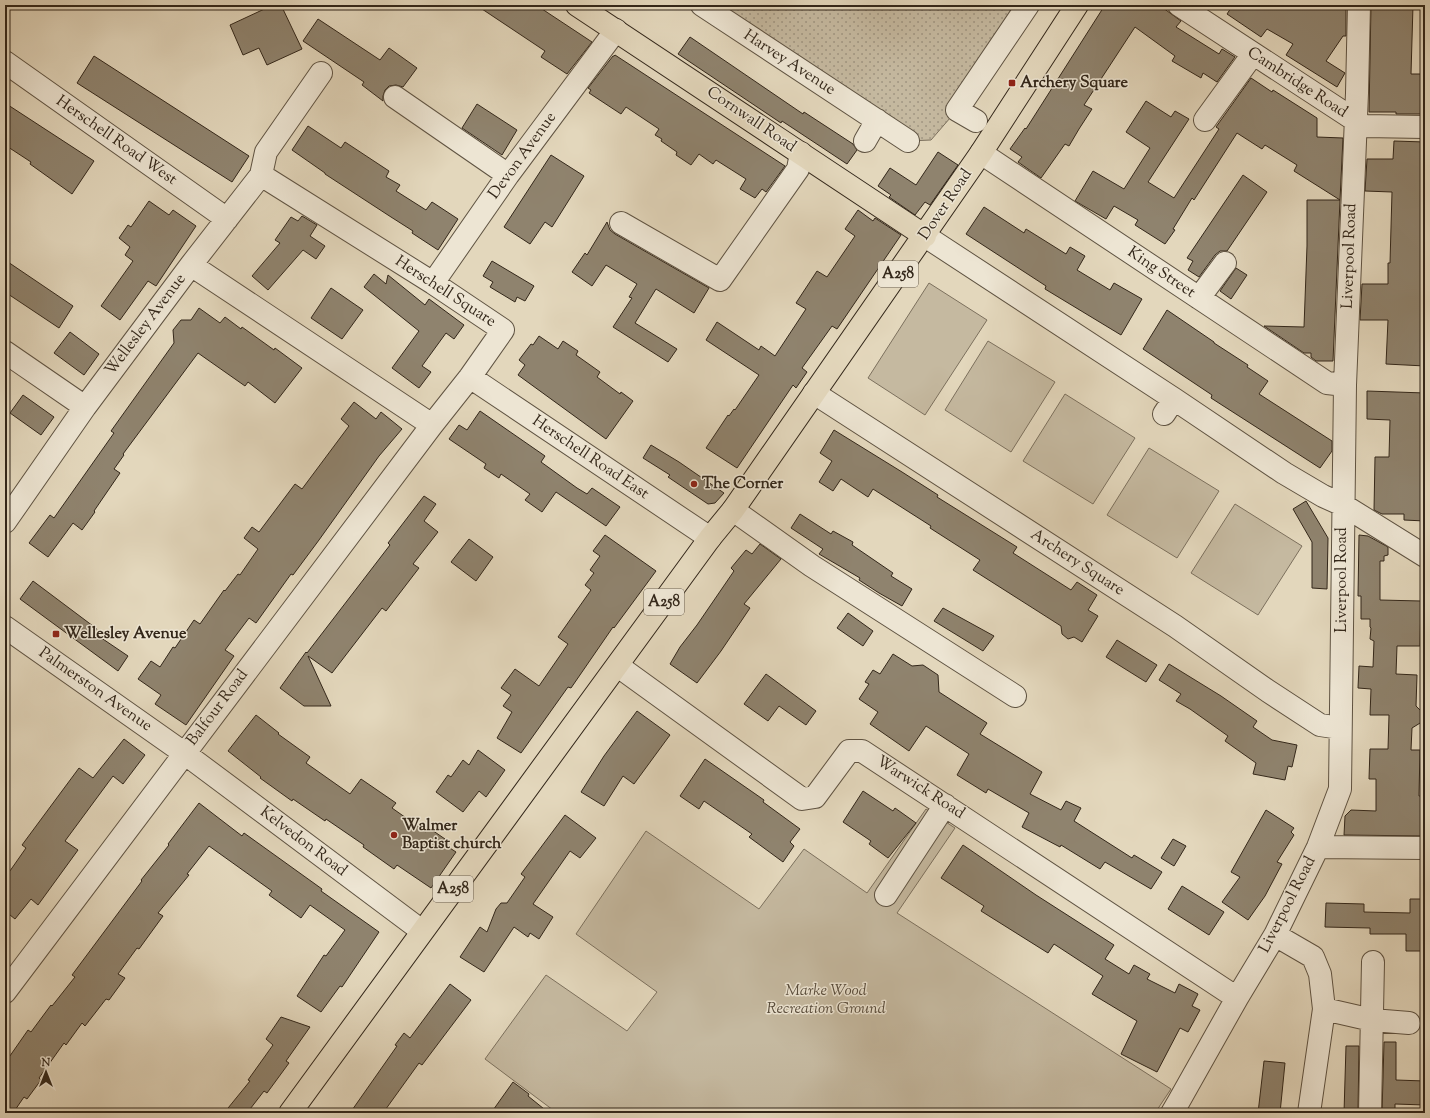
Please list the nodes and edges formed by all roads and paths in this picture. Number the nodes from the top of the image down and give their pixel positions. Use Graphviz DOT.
graph roads {
  1 [pos="577,5"];
  2 [pos="702,5"];
  3 [pos="1028,5"];
  4 [pos="1077,5"];
  5 [pos="1359,5"];
  6 [pos="1192,8"];
  7 [pos="616,30"];
  8 [pos="1253,54"];
  9 [pos="5,62"];
  10 [pos="321,73"];
  11 [pos="395,97"];
  12 [pos="877,120"];
  13 [pos="1205,120"];
  14 [pos="976,121"];
  15 [pos="1356,121"];
  16 [pos="1425,127"];
  17 [pos="865,140"];
  18 [pos="908,141"];
  19 [pos="801,153"];
  20 [pos="981,153"];
  21 [pos="261,175"];
  22 [pos="508,175"];
  23 [pos="227,219"];
  24 [pos="622,223"];
  25 [pos="925,236"];
  26 [pos="1225,263"];
  27 [pos="191,266"];
  28 [pos="433,283"];
  29 [pos="1199,298"];
  30 [pos="5,352"];
  31 [pos="470,377"];
  32 [pos="1345,385"];
  33 [pos="814,393"];
  34 [pos="85,407"];
  35 [pos="432,425"];
  36 [pos="1343,505"];
  37 [pos="733,510"];
  38 [pos="5,522"];
  39 [pos="710,538"];
  40 [pos="1425,556"];
  41 [pos="5,627"];
  42 [pos="618,666"];
  43 [pos="1014,696"];
  44 [pos="1340,728"];
  45 [pos="184,753"];
  46 [pos="945,805"];
  47 [pos="1318,847"];
  48 [pos="1425,848"];
  49 [pos="886,895"];
  50 [pos="422,931"];
  51 [pos="1275,935"];
  52 [pos="1373,962"];
  53 [pos="5,992"];
  54 [pos="1237,998"];
  55 [pos="1324,1008"];
  56 [pos="1372,1020"];
  57 [pos="1409,1023"];
  58 [pos="290,1113"];
  59 [pos="1172,1113"];
  60 [pos="1309,1113"];
  61 [pos="1370,1113"];
  1 -- 7 [label="main road, Cornwall Road"];
  2 -- 12 [label="street, Harvey Avenue"];
  3 -- 14 [label="street"];
  4 -- 20 [label="main road, Dover Road / A258"];
  5 -- 15 [label="street, Liverpool Road"];
  6 -- 8 [label="street, Cambridge Road"];
  7 -- 19 [label="main road, Cornwall Road"];
  7 -- 22 [label="street, Devon Avenue"];
  8 -- 13 [label="street"];
  8 -- 15 [label="street, Cambridge Road"];
  9 -- 23 [label="street, Herschell Road West"];
  10 -- 21 [label="street"];
  11 -- 22 [label="street"];
  12 -- 17 [label="street"];
  12 -- 18 [label="street, Harvey Avenue"];
  15 -- 16 [label="street, Cambridge Road"];
  15 -- 32 [label="street, Liverpool Road"];
  19 -- 24 [label="street"];
  19 -- 25 [label="main road, Cornwall Road"];
  20 -- 25 [label="main road, Dover Road / A258"];
  20 -- 29 [label="street, King Street"];
  21 -- 23 [label="street"];
  21 -- 28 [label="street, Herschell Square"];
  22 -- 28 [label="street, Devon Avenue"];
  23 -- 27 [label="street"];
  25 -- 33 [label="main road, Dover Road / A258"];
  25 -- 36 [label="street"];
  26 -- 29 [label="street"];
  27 -- 34 [label="street, Wellesley Avenue"];
  27 -- 35 [label="street"];
  28 -- 31 [label="street, Herschell Square"];
  29 -- 32 [label="street, King Street"];
  30 -- 34 [label="street"];
  31 -- 35 [label="street, Herschell Square"];
  31 -- 39 [label="street, Herschell Road East"];
  32 -- 36 [label="street, Liverpool Road"];
  33 -- 37 [label="main road, Dover Road / A258"];
  33 -- 44 [label="street, Archery Square"];
  34 -- 38 [label="street, Wellesley Avenue"];
  35 -- 45 [label="street, Balfour Road"];
  36 -- 40 [label="street"];
  36 -- 44 [label="street, Liverpool Road"];
  37 -- 39 [label="main road, Dover Road / A258"];
  37 -- 43 [label="street"];
  39 -- 42 [label="main road, A258"];
  41 -- 45 [label="street, Palmerston Avenue"];
  42 -- 46 [label="street, Warwick Road"];
  42 -- 50 [label="main road, A258"];
  44 -- 47 [label="street, Liverpool Road"];
  45 -- 50 [label="street, Kelvedon Road"];
  45 -- 53 [label="street, Balfour Road"];
  46 -- 49 [label="street"];
  46 -- 54 [label="street, Warwick Road"];
  47 -- 48 [label="street"];
  47 -- 51 [label="street, Liverpool Road"];
  50 -- 58 [label="main road, A258"];
  51 -- 54 [label="street, Liverpool Road"];
  51 -- 55 [label="street"];
  52 -- 56 [label="street"];
  54 -- 59 [label="street, Liverpool Road"];
  55 -- 56 [label="street"];
  55 -- 60 [label="street"];
  56 -- 57 [label="street"];
  56 -- 61 [label="street"];
}
